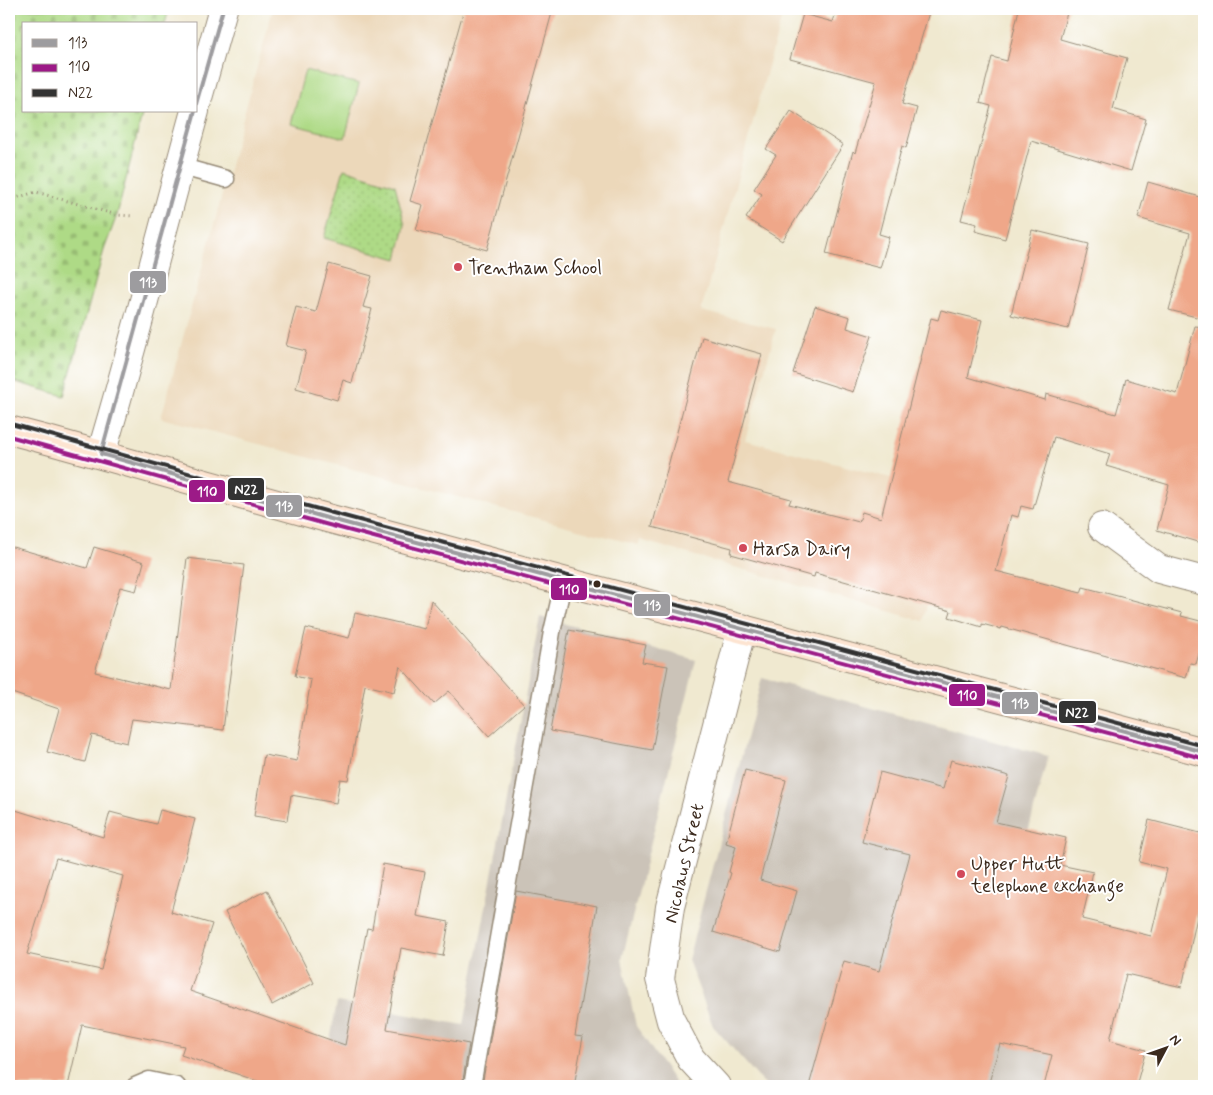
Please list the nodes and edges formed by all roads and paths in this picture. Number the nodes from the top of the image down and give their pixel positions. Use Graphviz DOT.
graph roads {
  1 [pos="223,9"];
  2 [pos="198,98"];
  3 [pos="195,112"];
  4 [pos="180,166"];
  5 [pos="226,178"];
  6 [pos="9,200"];
  7 [pos="165,218"];
  8 [pos="9,430"];
  9 [pos="101,454"];
  10 [pos="1102,527"];
  11 [pos="564,580"];
  12 [pos="1204,581"];
  13 [pos="742,628"];
  14 [pos="1204,752"];
  15 [pos="135,1086"];
  16 [pos="177,1086"];
  17 [pos="472,1086"];
  18 [pos="716,1086"];
  1 -- 2 [label="street"];
  3 -- 4 [label="street"];
  4 -- 5 [label="lane"];
  4 -- 7 [label="street"];
  6 -- 7 [label="path"];
  7 -- 9 [label="street"];
  8 -- 9 [label="main road"];
  9 -- 11 [label="main road"];
  10 -- 12 [label="street"];
  11 -- 13 [label="main road"];
  11 -- 17 [label="lane"];
  13 -- 14 [label="main road"];
  13 -- 18 [label="street, Nicolaus Street"];
  15 -- 16 [label="lane"];
}
